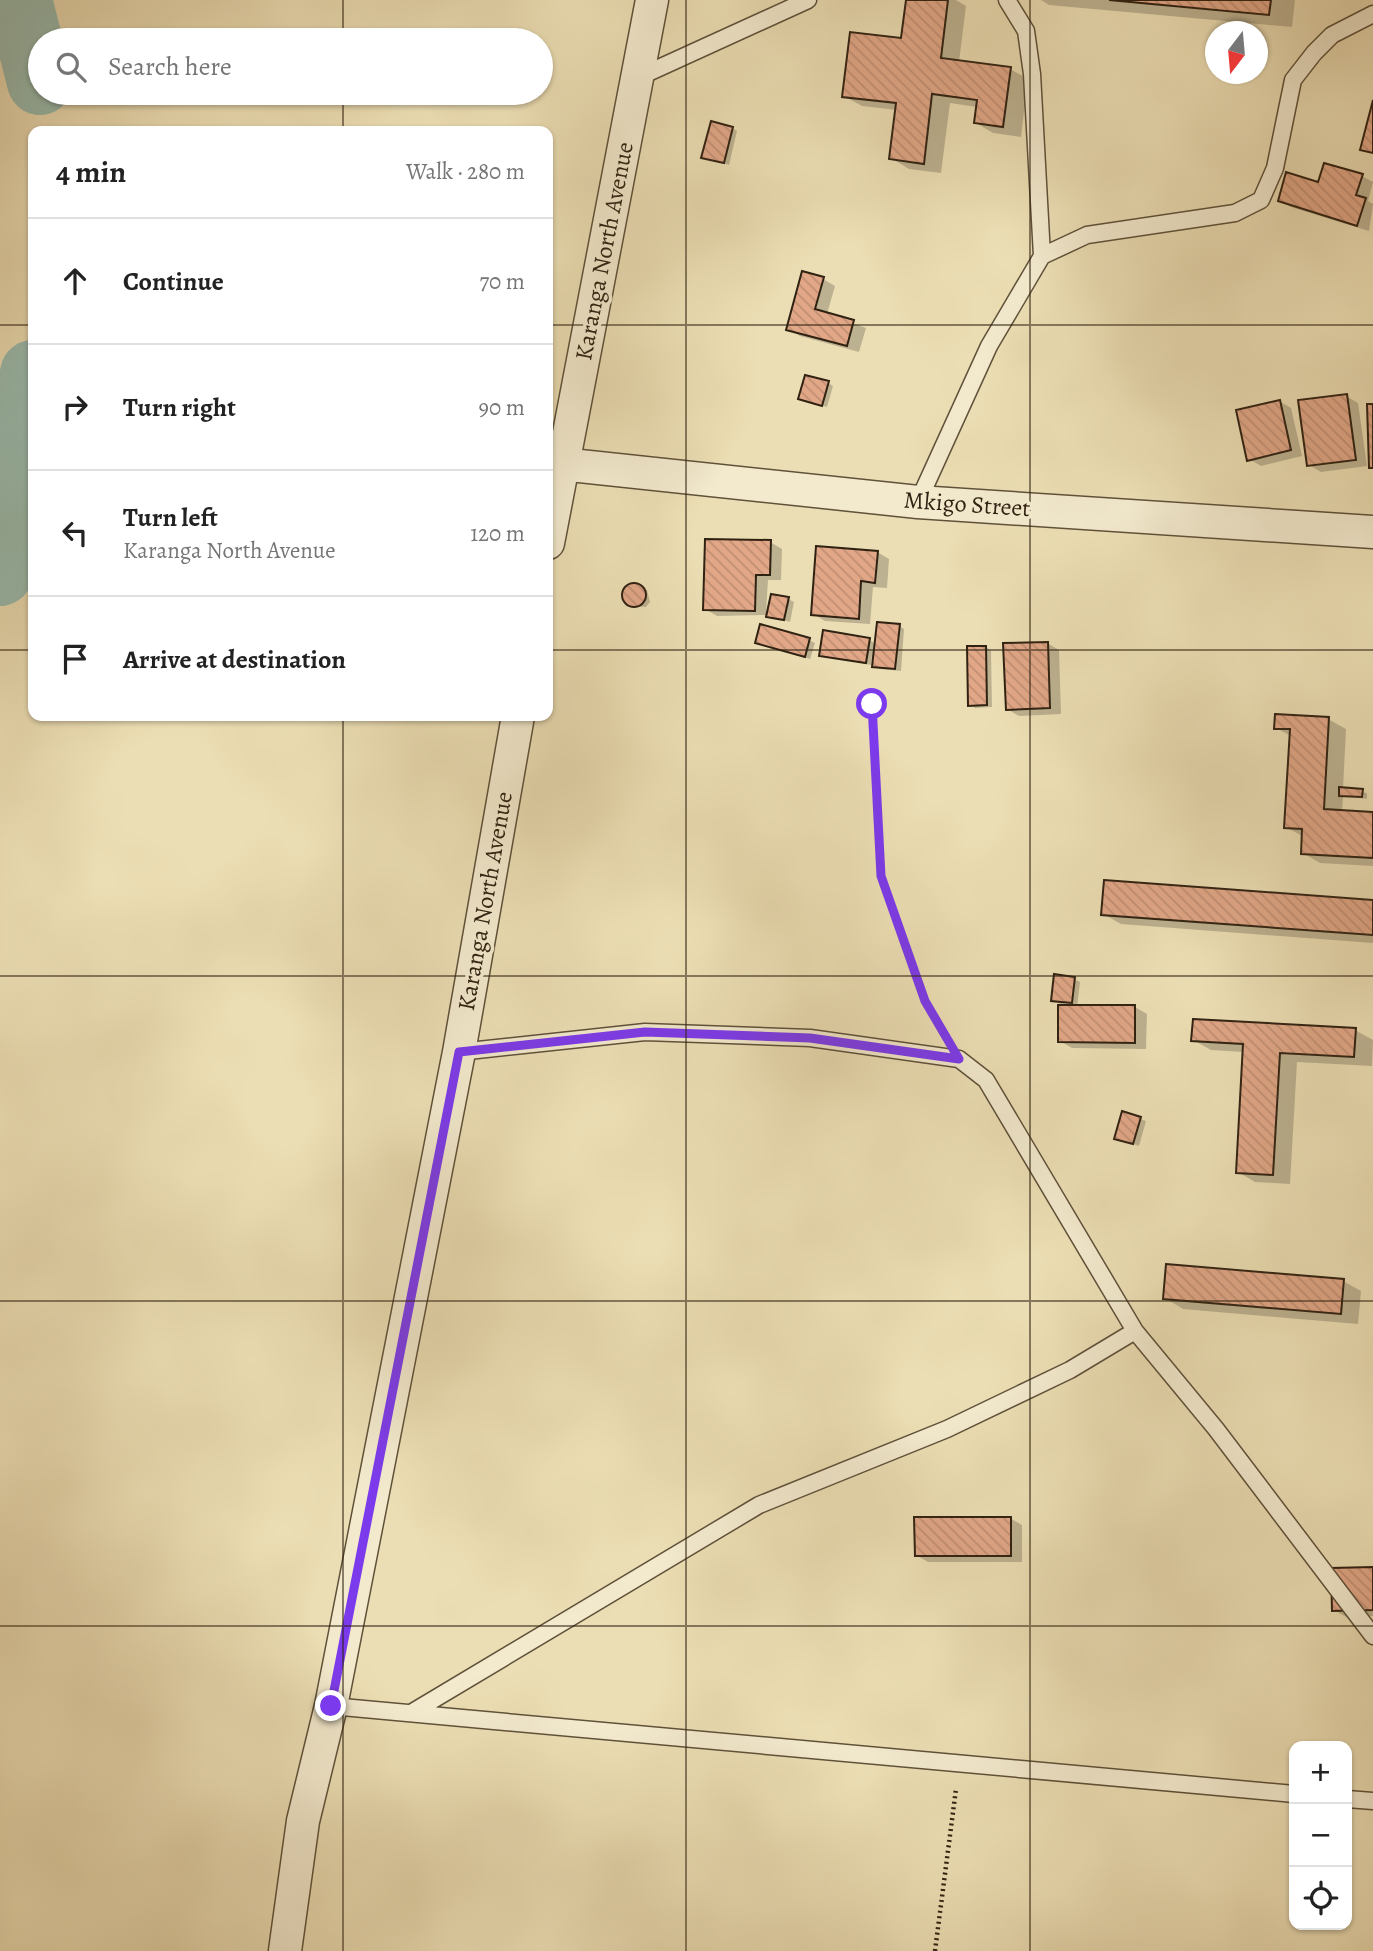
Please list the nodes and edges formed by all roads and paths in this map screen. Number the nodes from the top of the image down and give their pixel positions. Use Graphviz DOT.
graph roads {
  1 [pos="652,0"];
  2 [pos="808,0"];
  3 [pos="1007,0"];
  4 [pos="1373,14"];
  5 [pos="639,77"];
  6 [pos="1042,256"];
  7 [pos="561,464"];
  8 [pos="918,502"];
  9 [pos="553,513"];
  10 [pos="1373,532"];
  11 [pos="872,704"];
  12 [pos="517,721"];
  13 [pos="459,1052"];
  14 [pos="959,1059"];
  15 [pos="1135,1331"];
  16 [pos="1373,1636"];
  17 [pos="331,1706"];
  18 [pos="411,1713"];
  19 [pos="960,1761"];
  20 [pos="1289,1794"];
  21 [pos="1352,1799"];
  22 [pos="1373,1801"];
  23 [pos="285,1951"];
  24 [pos="935,1951"];
  1 -- 5 [label="street, Karanga North Avenue"];
  2 -- 5 [label="lane"];
  3 -- 6 [label="lane"];
  4 -- 6 [label="lane"];
  5 -- 7 [label="street, Karanga North Avenue"];
  6 -- 8 [label="lane"];
  7 -- 8 [label="street, Mkigo Street"];
  7 -- 9 [label="street, Karanga North Avenue"];
  8 -- 10 [label="street, Mkigo Street"];
  11 -- 14 [label="path"];
  12 -- 13 [label="street, Karanga North Avenue"];
  13 -- 14 [label="lane"];
  13 -- 17 [label="street, Karanga North Avenue"];
  14 -- 15 [label="lane"];
  15 -- 16 [label="lane"];
  15 -- 18 [label="lane"];
  17 -- 18 [label="lane"];
  17 -- 23 [label="street, Karanga North Avenue"];
  18 -- 19 [label="lane"];
  19 -- 20 [label="lane"];
  19 -- 24 [label="path"];
  21 -- 22 [label="lane"];
}
